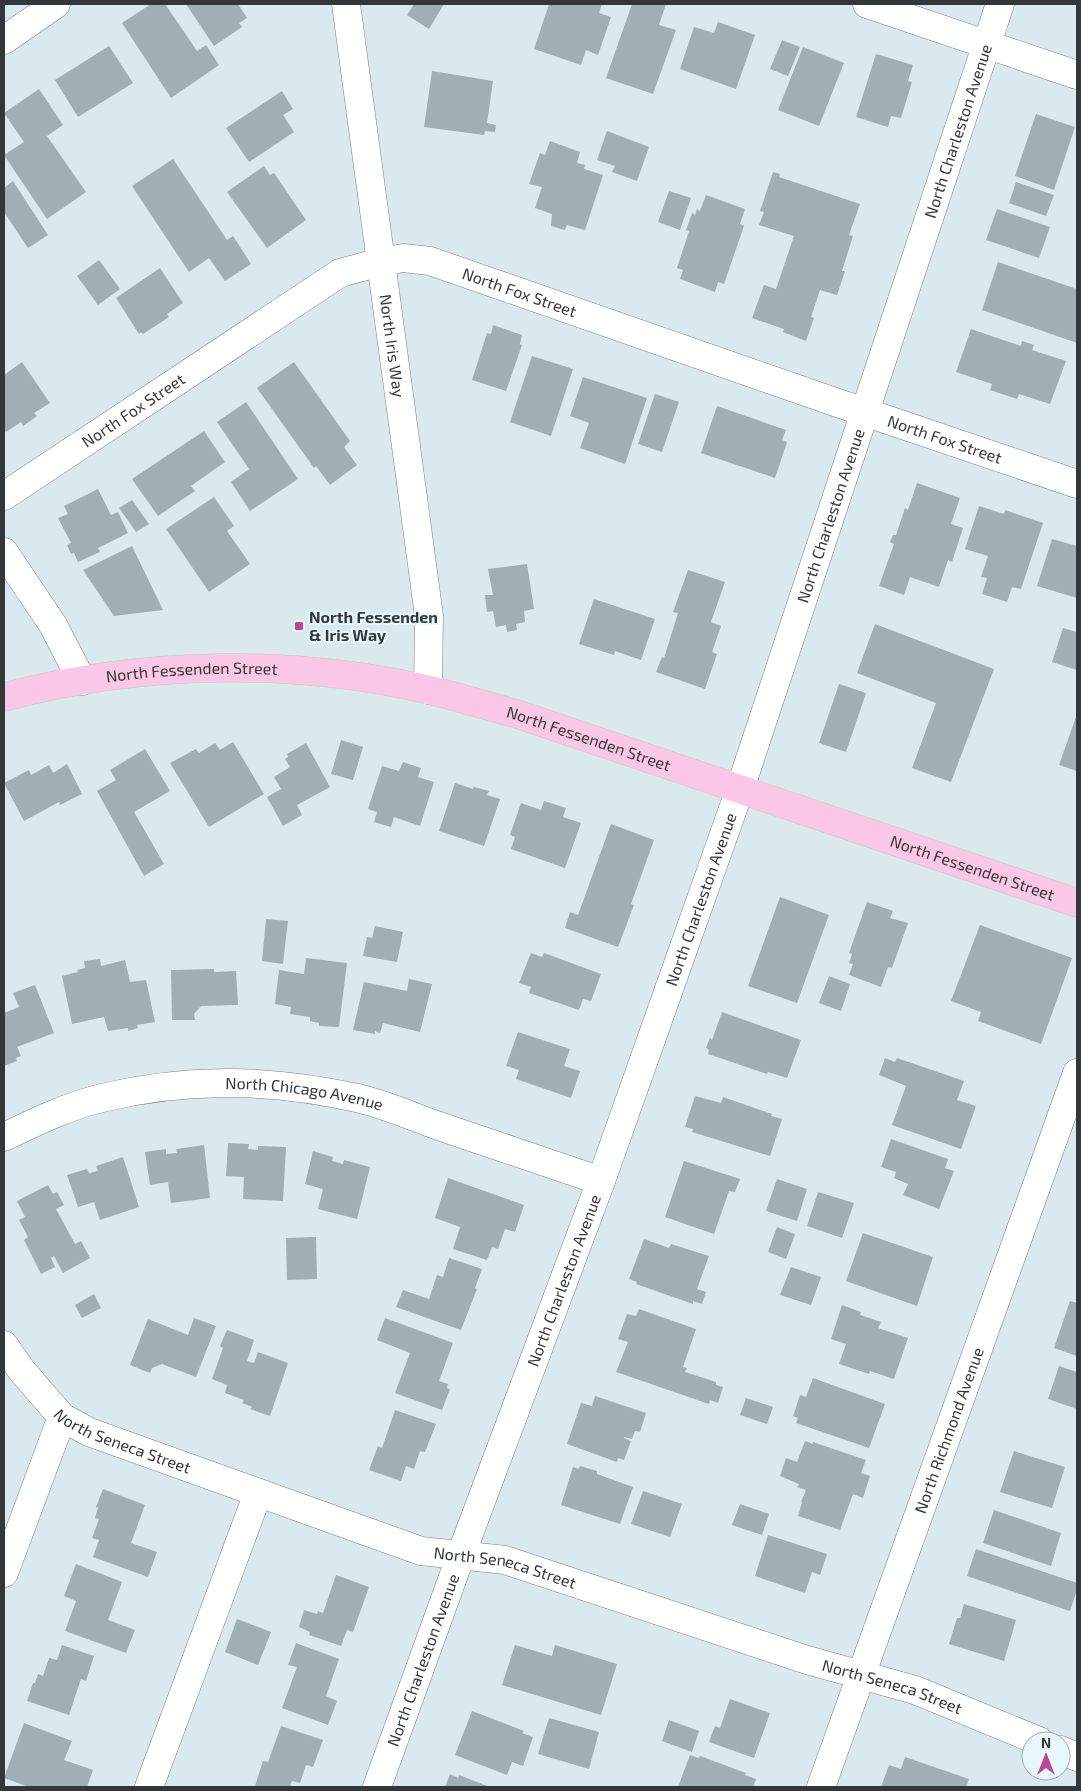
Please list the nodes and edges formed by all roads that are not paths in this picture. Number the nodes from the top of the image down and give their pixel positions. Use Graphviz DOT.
graph roads {
  1 [pos="56,4"];
  2 [pos="346,4"];
  3 [pos="867,4"];
  4 [pos="1000,4"];
  5 [pos="4,40"];
  6 [pos="986,44"];
  7 [pos="1077,75"];
  8 [pos="381,262"];
  9 [pos="864,412"];
  10 [pos="1077,484"];
  11 [pos="4,496"];
  12 [pos="4,552"];
  13 [pos="82,681"];
  14 [pos="428,690"];
  15 [pos="4,697"];
  16 [pos="740,789"];
  17 [pos="1077,903"];
  18 [pos="1077,1073"];
  19 [pos="4,1137"];
  20 [pos="601,1181"];
  21 [pos="4,1345"];
  22 [pos="13,1378"];
  23 [pos="62,1417"];
  24 [pos="258,1492"];
  25 [pos="461,1555"];
  26 [pos="4,1573"];
  27 [pos="861,1675"];
  28 [pos="1021,1734"];
  29 [pos="149,1787"];
  30 [pos="377,1787"];
  31 [pos="821,1787"];
  1 -- 5 [label="street"];
  2 -- 8 [label="street, North Iris Way"];
  3 -- 6 [label="street"];
  4 -- 6 [label="street, North Charleston Avenue"];
  6 -- 7 [label="street"];
  6 -- 9 [label="street, North Charleston Avenue"];
  8 -- 9 [label="street, North Fox Street"];
  8 -- 11 [label="street, North Fox Street"];
  8 -- 14 [label="street, North Iris Way"];
  9 -- 10 [label="street, North Fox Street"];
  9 -- 16 [label="street, North Charleston Avenue"];
  12 -- 13 [label="street"];
  13 -- 14 [label="main road, North Fessenden Street"];
  13 -- 15 [label="main road, North Fessenden Street"];
  14 -- 16 [label="main road, North Fessenden Street"];
  16 -- 17 [label="main road, North Fessenden Street"];
  16 -- 20 [label="street, North Charleston Avenue"];
  18 -- 27 [label="street, North Richmond Avenue"];
  19 -- 20 [label="street, North Chicago Avenue"];
  20 -- 25 [label="street, North Charleston Avenue"];
  21 -- 22 [label="street, North Seneca Street"];
  22 -- 23 [label="street, North Seneca Street"];
  23 -- 24 [label="street, North Seneca Street"];
  23 -- 26 [label="street"];
  24 -- 25 [label="street, North Seneca Street"];
  24 -- 29 [label="street"];
  25 -- 27 [label="street, North Seneca Street"];
  25 -- 30 [label="street, North Charleston Avenue"];
  27 -- 28 [label="street, North Seneca Street"];
  27 -- 31 [label="street, North Richmond Avenue"];
}
